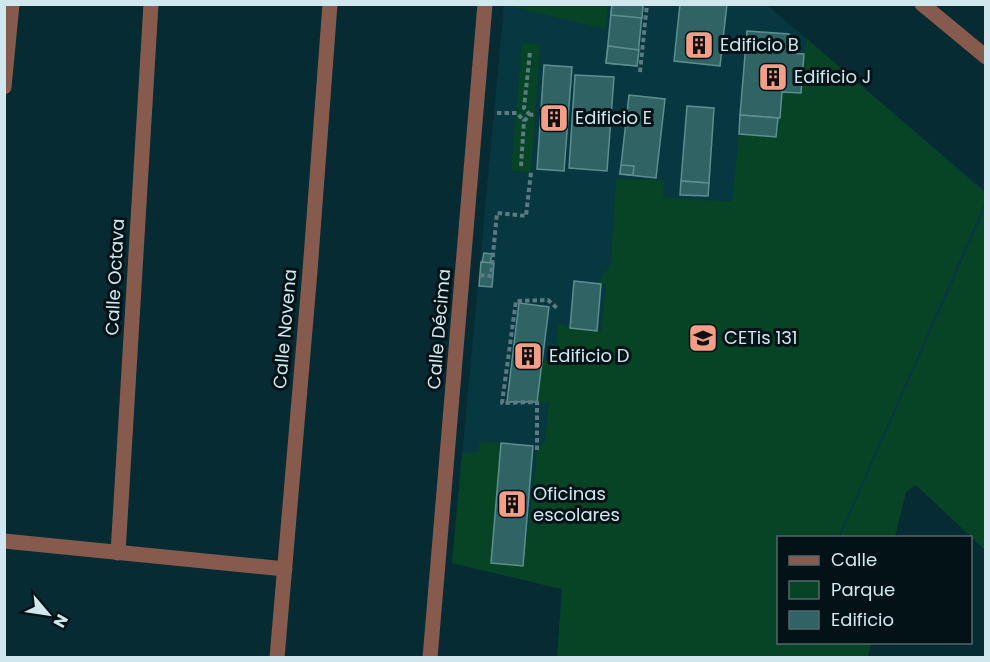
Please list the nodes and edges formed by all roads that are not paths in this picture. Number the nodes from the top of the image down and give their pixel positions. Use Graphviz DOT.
graph roads {
  1 [pos="12,4"];
  2 [pos="151,4"];
  3 [pos="330,4"];
  4 [pos="485,4"];
  5 [pos="922,4"];
  6 [pos="986,57"];
  7 [pos="4,87"];
  8 [pos="4,541"];
  9 [pos="118,553"];
  10 [pos="285,570"];
  11 [pos="277,657"];
  12 [pos="430,657"];
  1 -- 7 [label="street"];
  2 -- 9 [label="street, Calle Octava"];
  3 -- 10 [label="street, Calle Novena"];
  4 -- 12 [label="street, Calle Décima"];
  5 -- 6 [label="street"];
  8 -- 9 [label="street"];
  9 -- 10 [label="street"];
  10 -- 11 [label="street, Calle Novena"];
}
